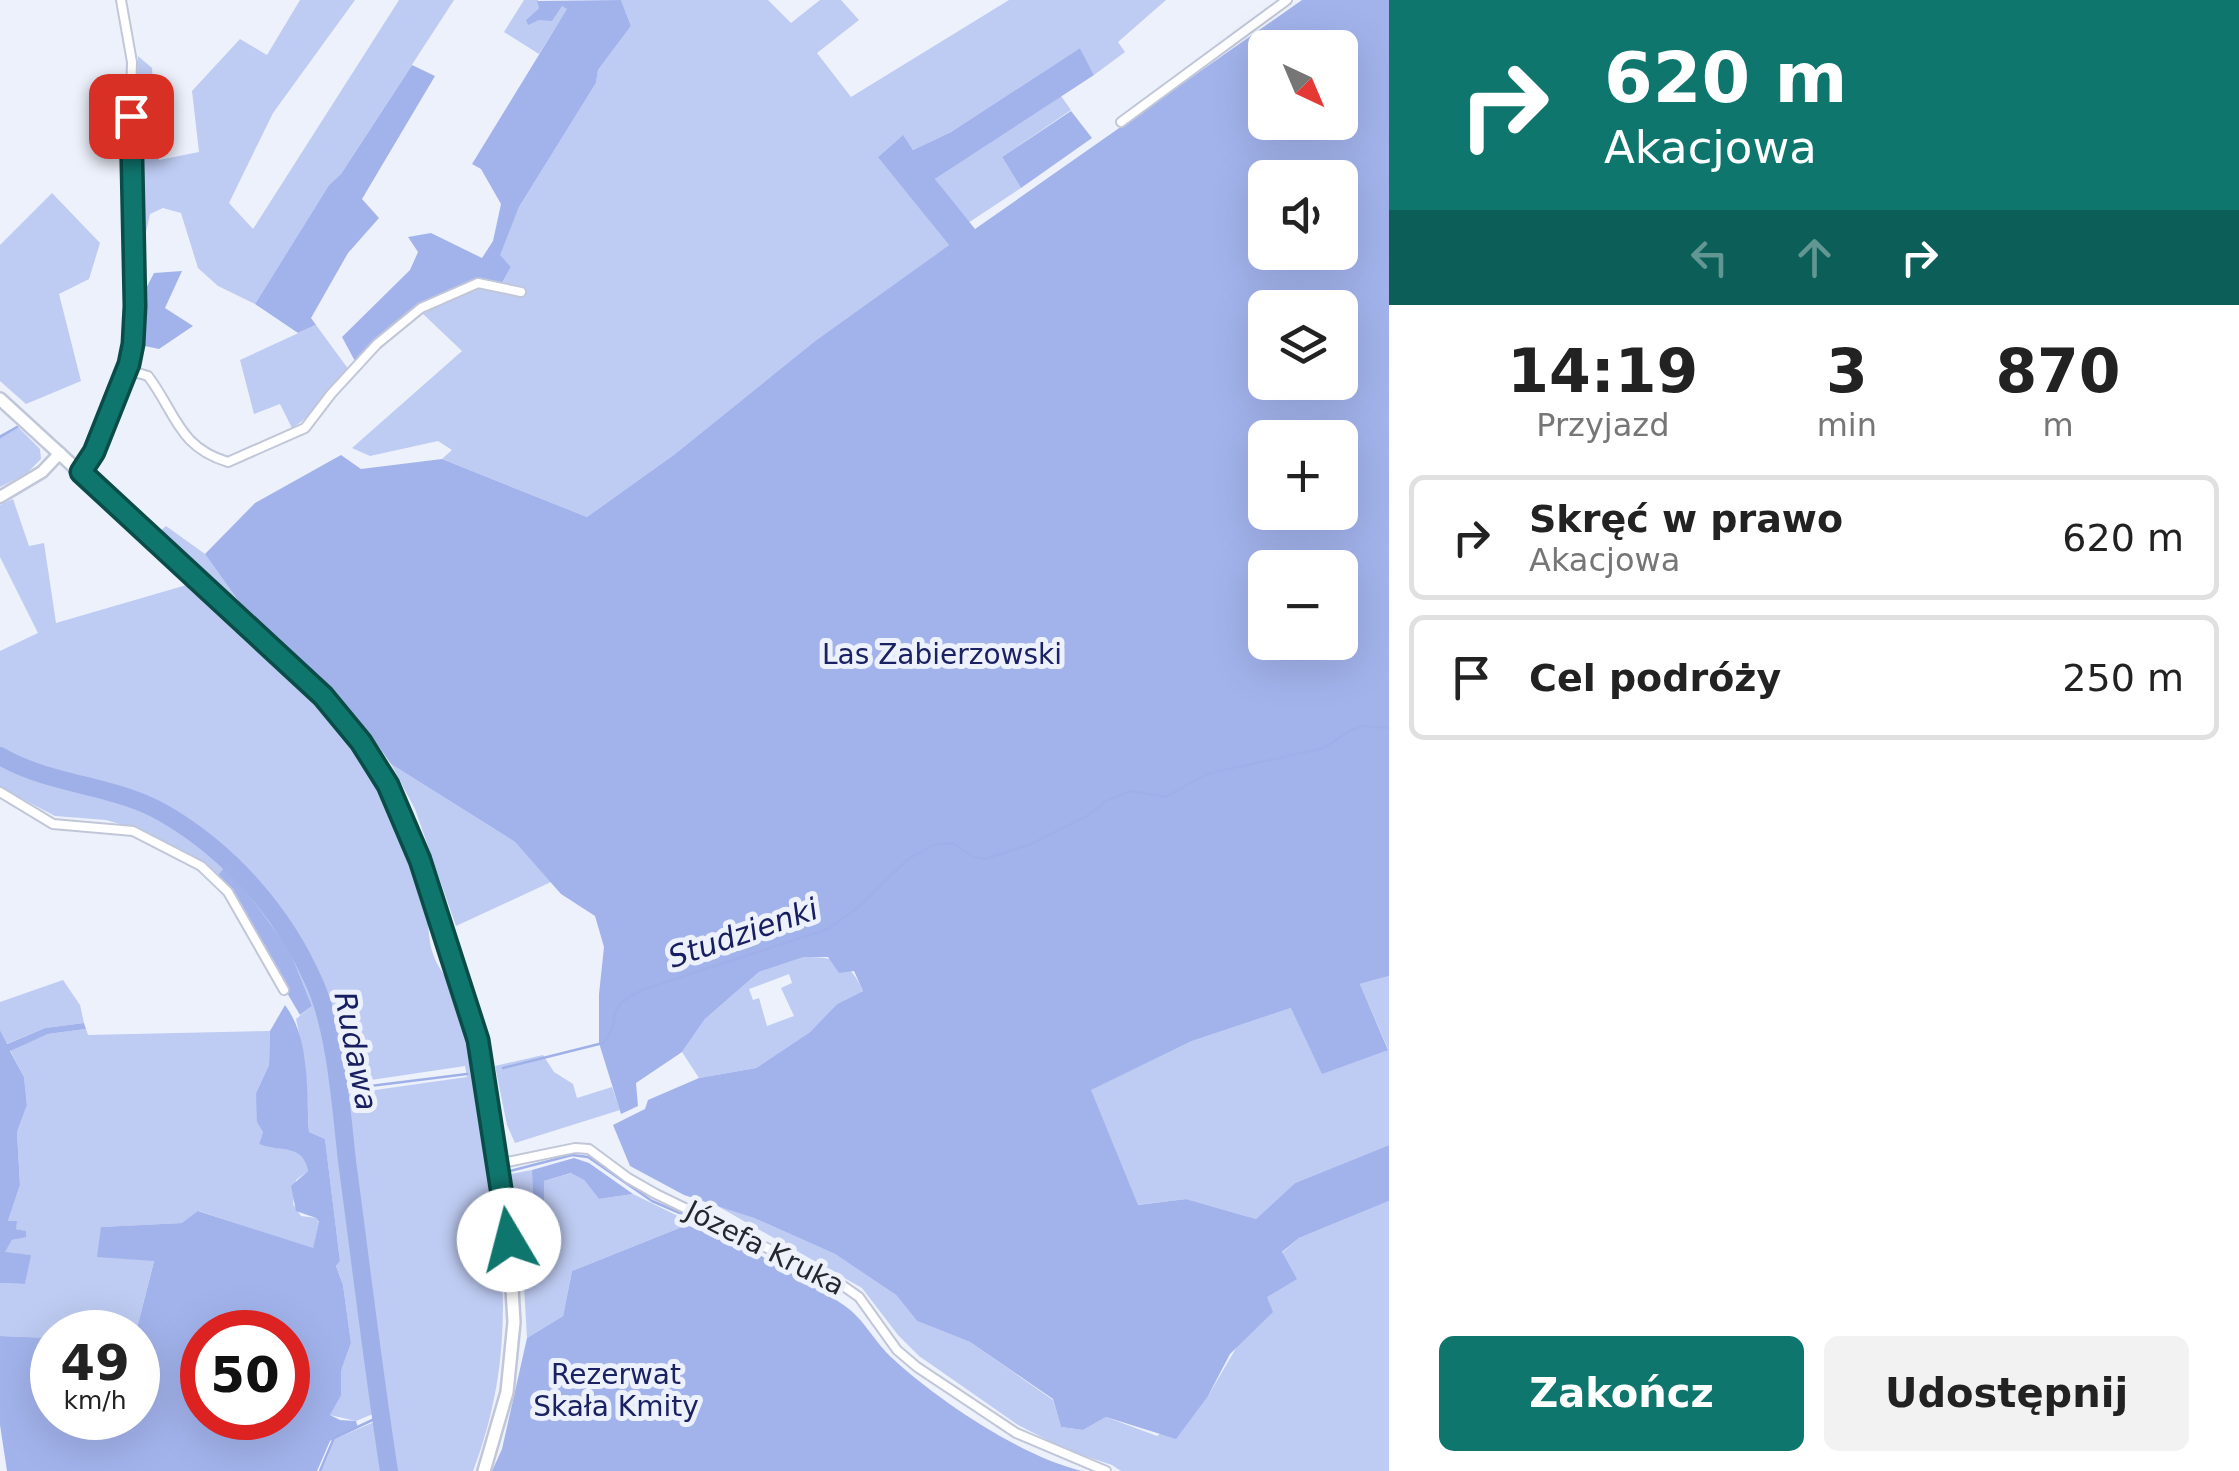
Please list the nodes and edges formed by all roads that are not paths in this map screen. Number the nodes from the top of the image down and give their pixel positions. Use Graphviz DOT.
graph roads {
  1 [pos="110,0"];
  2 [pos="1287,0"];
  3 [pos="121,2"];
  4 [pos="1121,122"];
  5 [pos="521,292"];
  6 [pos="124,376"];
  7 [pos="0,399"];
  8 [pos="60,453"];
  9 [pos="81,472"];
  10 [pos="0,497"];
  11 [pos="0,792"];
  12 [pos="284,990"];
  13 [pos="498,1164"];
  14 [pos="484,1471"];
  15 [pos="1106,1471"];
  1 -- 3 [label="street"];
  2 -- 4 [label="street"];
  3 -- 6 [label="street"];
  5 -- 6 [label="street"];
  6 -- 9 [label="street"];
  7 -- 8 [label="main road"];
  8 -- 9 [label="main road"];
  8 -- 10 [label="street"];
  9 -- 13 [label="main road"];
  11 -- 12 [label="street"];
  13 -- 14 [label="main road"];
  13 -- 15 [label="street, Józefa Kruka"];
}
